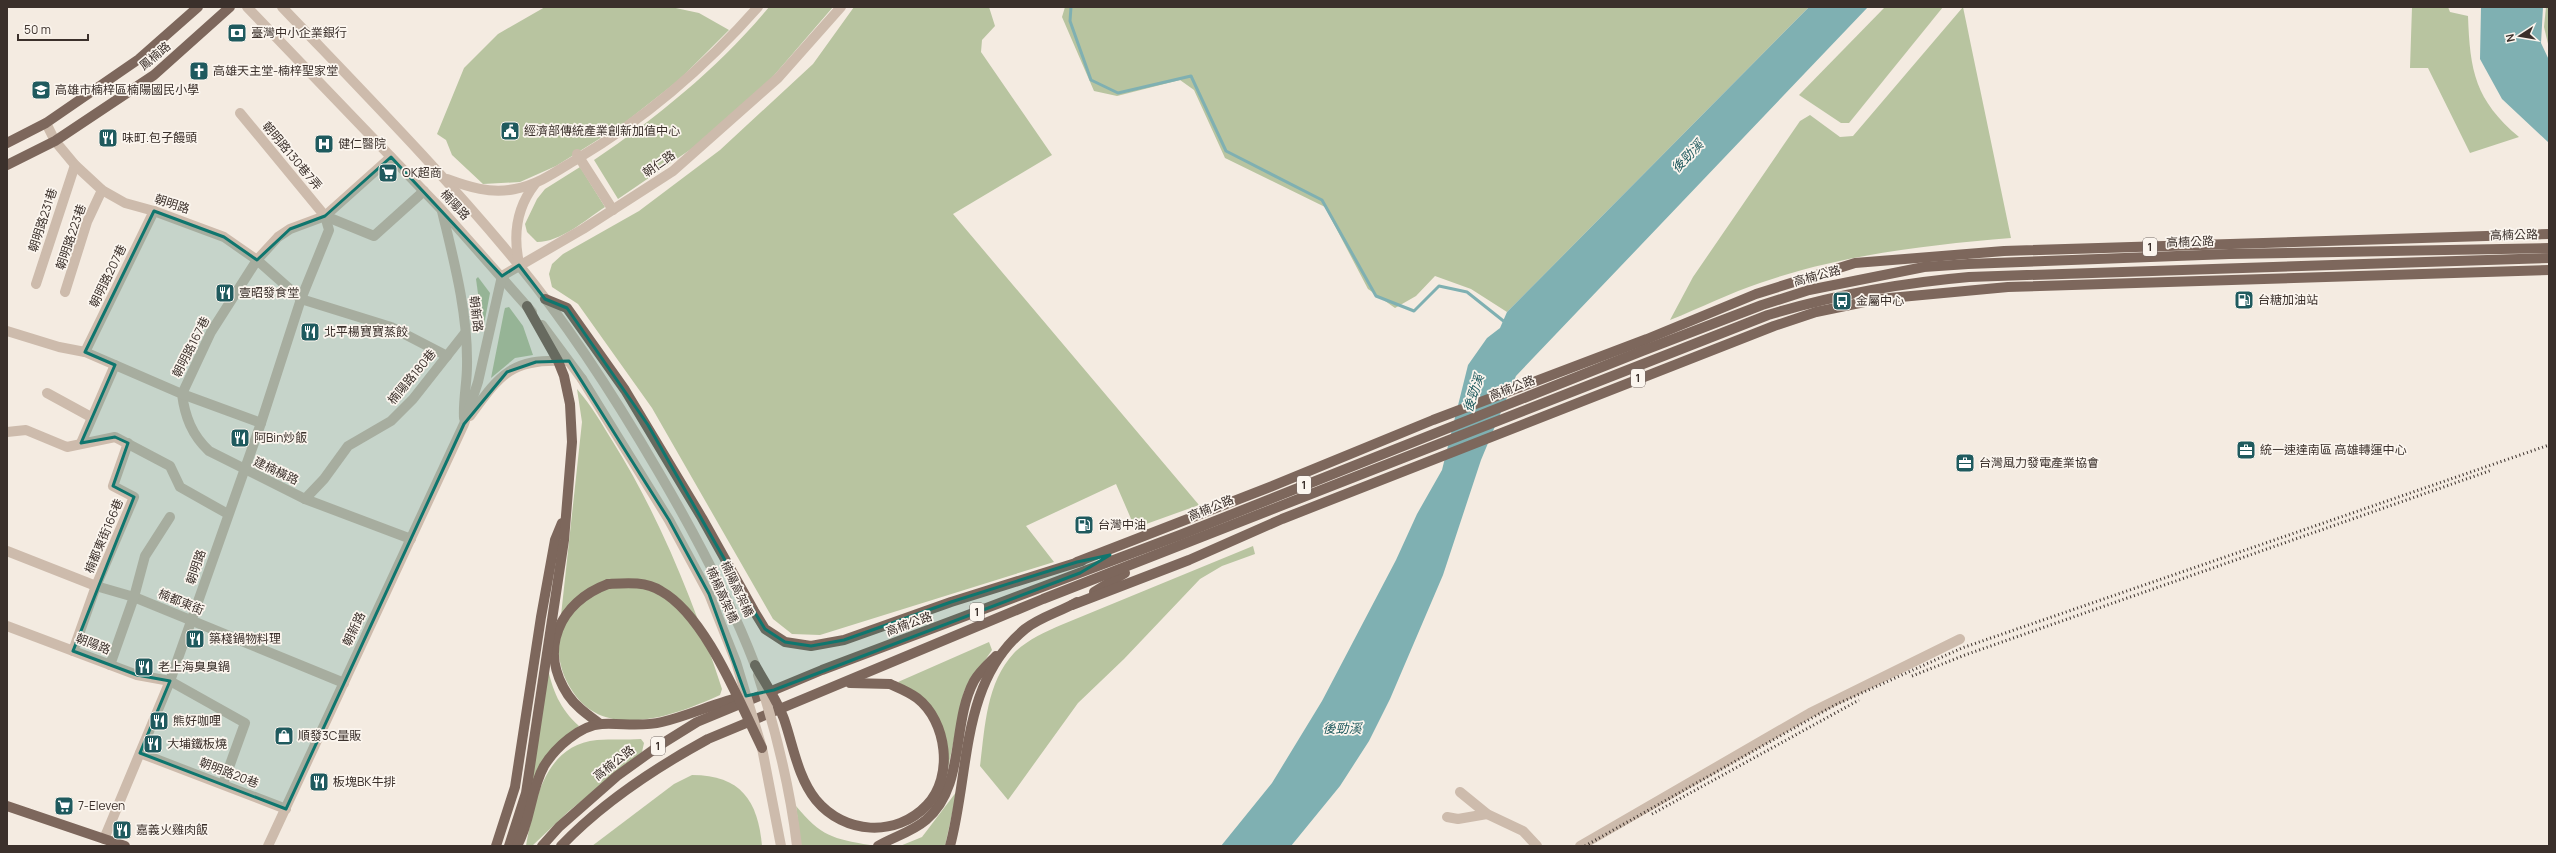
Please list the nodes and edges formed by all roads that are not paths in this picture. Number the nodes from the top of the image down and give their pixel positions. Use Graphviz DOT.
graph roads {
  1 [pos="198,7"];
  2 [pos="230,7"];
  3 [pos="247,7"];
  4 [pos="282,7"];
  5 [pos="758,7"];
  6 [pos="841,7"];
  7 [pos="240,113"];
  8 [pos="46,123"];
  9 [pos="55,141"];
  10 [pos="7,142"];
  11 [pos="579,156"];
  12 [pos="391,157"];
  13 [pos="7,165"];
  14 [pos="75,165"];
  15 [pos="445,178"];
  16 [pos="535,184"];
  17 [pos="102,190"];
  18 [pos="424,191"];
  19 [pos="441,209"];
  20 [pos="613,210"];
  21 [pos="154,211"];
  22 [pos="325,216"];
  23 [pos="2549,234"];
  24 [pos="2549,248"];
  25 [pos="2549,258"];
  26 [pos="257,260"];
  27 [pos="519,265"];
  28 [pos="2549,270"];
  29 [pos="502,276"];
  30 [pos="36,284"];
  31 [pos="65,292"];
  32 [pos="301,299"];
  33 [pos="544,299"];
  34 [pos="527,306"];
  35 [pos="7,331"];
  36 [pos="466,333"];
  37 [pos="85,352"];
  38 [pos="447,356"];
  39 [pos="558,361"];
  40 [pos="569,362"];
  41 [pos="115,365"];
  42 [pos="594,367"];
  43 [pos="582,379"];
  44 [pos="47,393"];
  45 [pos="182,394"];
  46 [pos="91,417"];
  47 [pos="261,423"];
  48 [pos="464,424"];
  49 [pos="7,432"];
  50 [pos="81,443"];
  51 [pos="128,443"];
  52 [pos="244,470"];
  53 [pos="305,499"];
  54 [pos="228,514"];
  55 [pos="170,517"];
  56 [pos="564,519"];
  57 [pos="411,538"];
  58 [pos="1140,544"];
  59 [pos="7,551"];
  60 [pos="1110,555"];
  61 [pos="1147,560"];
  62 [pos="1077,562"];
  63 [pos="1080,573"];
  64 [pos="1152,575"];
  65 [pos="1109,582"];
  66 [pos="96,586"];
  67 [pos="1066,590"];
  68 [pos="134,597"];
  69 [pos="1072,605"];
  70 [pos="192,620"];
  71 [pos="7,626"];
  72 [pos="1960,639"];
  73 [pos="1004,649"];
  74 [pos="73,651"];
  75 [pos="110,665"];
  76 [pos="755,665"];
  77 [pos="170,681"];
  78 [pos="344,683"];
  79 [pos="842,684"];
  80 [pos="774,690"];
  81 [pos="600,724"];
  82 [pos="762,748"];
  83 [pos="140,753"];
  84 [pos="223,784"];
  85 [pos="1460,792"];
  86 [pos="7,806"];
  87 [pos="286,808"];
  88 [pos="1487,814"];
  89 [pos="1448,817"];
  90 [pos="104,839"];
  91 [pos="496,844"];
  92 [pos="124,846"];
  93 [pos="268,846"];
  94 [pos="509,846"];
  95 [pos="517,846"];
  96 [pos="542,846"];
  97 [pos="561,846"];
  98 [pos="781,846"];
  99 [pos="797,846"];
  100 [pos="878,846"];
  101 [pos="950,846"];
  102 [pos="1537,846"];
  103 [pos="1580,846"];
  1 -- 8 [label="main road, 鳳楠路"];
  2 -- 9 [label="main road, 鳳楠路"];
  3 -- 12 [label="street, 楠陽路"];
  4 -- 15 [label="street, 楠陽路"];
  5 -- 11 [label="street"];
  6 -- 20 [label="street, 朝仁路"];
  7 -- 22 [label="street, 朝明路130巷7弄"];
  8 -- 9 [label="street, 朝明路"];
  8 -- 10 [label="main road, 鳳楠路"];
  9 -- 13 [label="main road, 鳳楠路"];
  9 -- 14 [label="street, 朝明路"];
  11 -- 16 [label="street"];
  11 -- 20 [label="street"];
  12 -- 18 [label="street, 楠陽路"];
  12 -- 22 [label="street"];
  14 -- 17 [label="street, 朝明路"];
  14 -- 30 [label="street, 朝明路231巷"];
  15 -- 16 [label="street"];
  15 -- 27 [label="street, 楠陽路"];
  16 -- 27 [label="street"];
  17 -- 21 [label="street, 朝明路"];
  17 -- 31 [label="street, 朝明路223巷"];
  18 -- 19 [label="street, 楠陽路"];
  18 -- 22 [label="street"];
  19 -- 29 [label="street, 楠陽路"];
  19 -- 36 [label="street, 朝新路"];
  20 -- 27 [label="street, 朝仁路"];
  21 -- 26 [label="street, 朝明路"];
  21 -- 37 [label="street, 朝明路207巷"];
  22 -- 26 [label="street, 朝明路167巷"];
  22 -- 32 [label="street"];
  23 -- 58 [label="main road, 高楠公路 / 1"];
  24 -- 58 [label="main road, 高楠公路 / 1"];
  25 -- 61 [label="main road, 高楠公路 / 1"];
  26 -- 32 [label="street, 朝明路"];
  26 -- 45 [label="street, 朝明路167巷"];
  27 -- 29 [label="street, 朝仁路"];
  27 -- 33 [label="street, 楠陽路"];
  28 -- 64 [label="main road, 1"];
  29 -- 34 [label="street, 楠陽路"];
  29 -- 48 [label="street, 朝新路"];
  32 -- 38 [label="street, 朝明路"];
  32 -- 47 [label="street, 朝明路"];
  33 -- 42 [label="street, 楠陽路"];
  33 -- 62 [label="main road"];
  34 -- 39 [label="main road"];
  34 -- 40 [label="street, 楠陽路"];
  35 -- 37 [label="street"];
  36 -- 38 [label="street, 楠陽路180巷"];
  36 -- 48 [label="street, 朝新路"];
  37 -- 41 [label="street"];
  38 -- 53 [label="street, 楠陽路180巷"];
  39 -- 40 [label="street, 朝新路"];
  39 -- 48 [label="street, 朝新路"];
  39 -- 56 [label="main road"];
  40 -- 43 [label="street, 楠陽路"];
  41 -- 45 [label="street"];
  41 -- 46 [label="street"];
  42 -- 76 [label="street, 楠陽高架橋"];
  43 -- 82 [label="street, 楠楊高架橋, bridge"];
  44 -- 46 [label="street"];
  45 -- 47 [label="street, 朝明路167巷"];
  45 -- 52 [label="street, 建楠橫路"];
  46 -- 50 [label="street"];
  47 -- 52 [label="street, 朝明路"];
  48 -- 57 [label="street, 朝新路"];
  49 -- 50 [label="street"];
  50 -- 51 [label="street"];
  51 -- 54 [label="street"];
  51 -- 66 [label="street, 楠都東街166巷"];
  52 -- 53 [label="street, 建楠橫路"];
  52 -- 54 [label="street, 朝明路"];
  53 -- 57 [label="street, 建楠橫路"];
  54 -- 70 [label="street, 朝明路"];
  55 -- 68 [label="street"];
  56 -- 91 [label="main road"];
  56 -- 94 [label="main road"];
  57 -- 78 [label="street, 朝新路"];
  58 -- 60 [label="main road"];
  58 -- 62 [label="main road, 高楠公路 / 1"];
  58 -- 63 [label="main road, 高楠公路 / 1"];
  59 -- 66 [label="street, 楠都東街"];
  60 -- 62 [label="main road"];
  60 -- 63 [label="main road"];
  61 -- 65 [label="main road"];
  61 -- 67 [label="main road, 高楠公路 / 1"];
  63 -- 80 [label="main road, 高楠公路 / 1"];
  64 -- 65 [label="main road"];
  64 -- 69 [label="main road, 1"];
  65 -- 67 [label="main road"];
  65 -- 69 [label="main road"];
  66 -- 68 [label="street, 楠都東街"];
  66 -- 74 [label="street, 楠都東街166巷"];
  67 -- 79 [label="main road, 高楠公路 / 1"];
  68 -- 70 [label="street, 楠都東街"];
  68 -- 75 [label="street"];
  69 -- 73 [label="main road"];
  70 -- 77 [label="street, 朝明路"];
  70 -- 78 [label="street, 楠都東街"];
  71 -- 74 [label="street, 朝陽路"];
  72 -- 103 [label="street"];
  73 -- 100 [label="main road"];
  73 -- 101 [label="main road"];
  74 -- 75 [label="street, 朝陽路"];
  75 -- 77 [label="street, 朝陽路"];
  76 -- 79 [label="main road, bridge"];
  76 -- 99 [label="street, 楠陽高架橋, bridge"];
  77 -- 83 [label="street, 朝明路"];
  77 -- 84 [label="street, 朝陽路"];
  78 -- 87 [label="street, 朝新路"];
  79 -- 97 [label="main road, 高楠公路 / 1"];
  80 -- 81 [label="main road"];
  80 -- 96 [label="main road, 高楠公路 / 1"];
  81 -- 82 [label="main road, bridge"];
  81 -- 95 [label="main road"];
  82 -- 98 [label="street, 楠楊高架橋, bridge"];
  83 -- 84 [label="street, 朝明路20巷"];
  83 -- 90 [label="street, 朝明路"];
  84 -- 87 [label="street, 朝明路20巷"];
  85 -- 88 [label="street"];
  86 -- 90 [label="main road"];
  87 -- 93 [label="street, 朝新路"];
  88 -- 89 [label="street"];
  88 -- 102 [label="street"];
  90 -- 92 [label="main road"];
}
